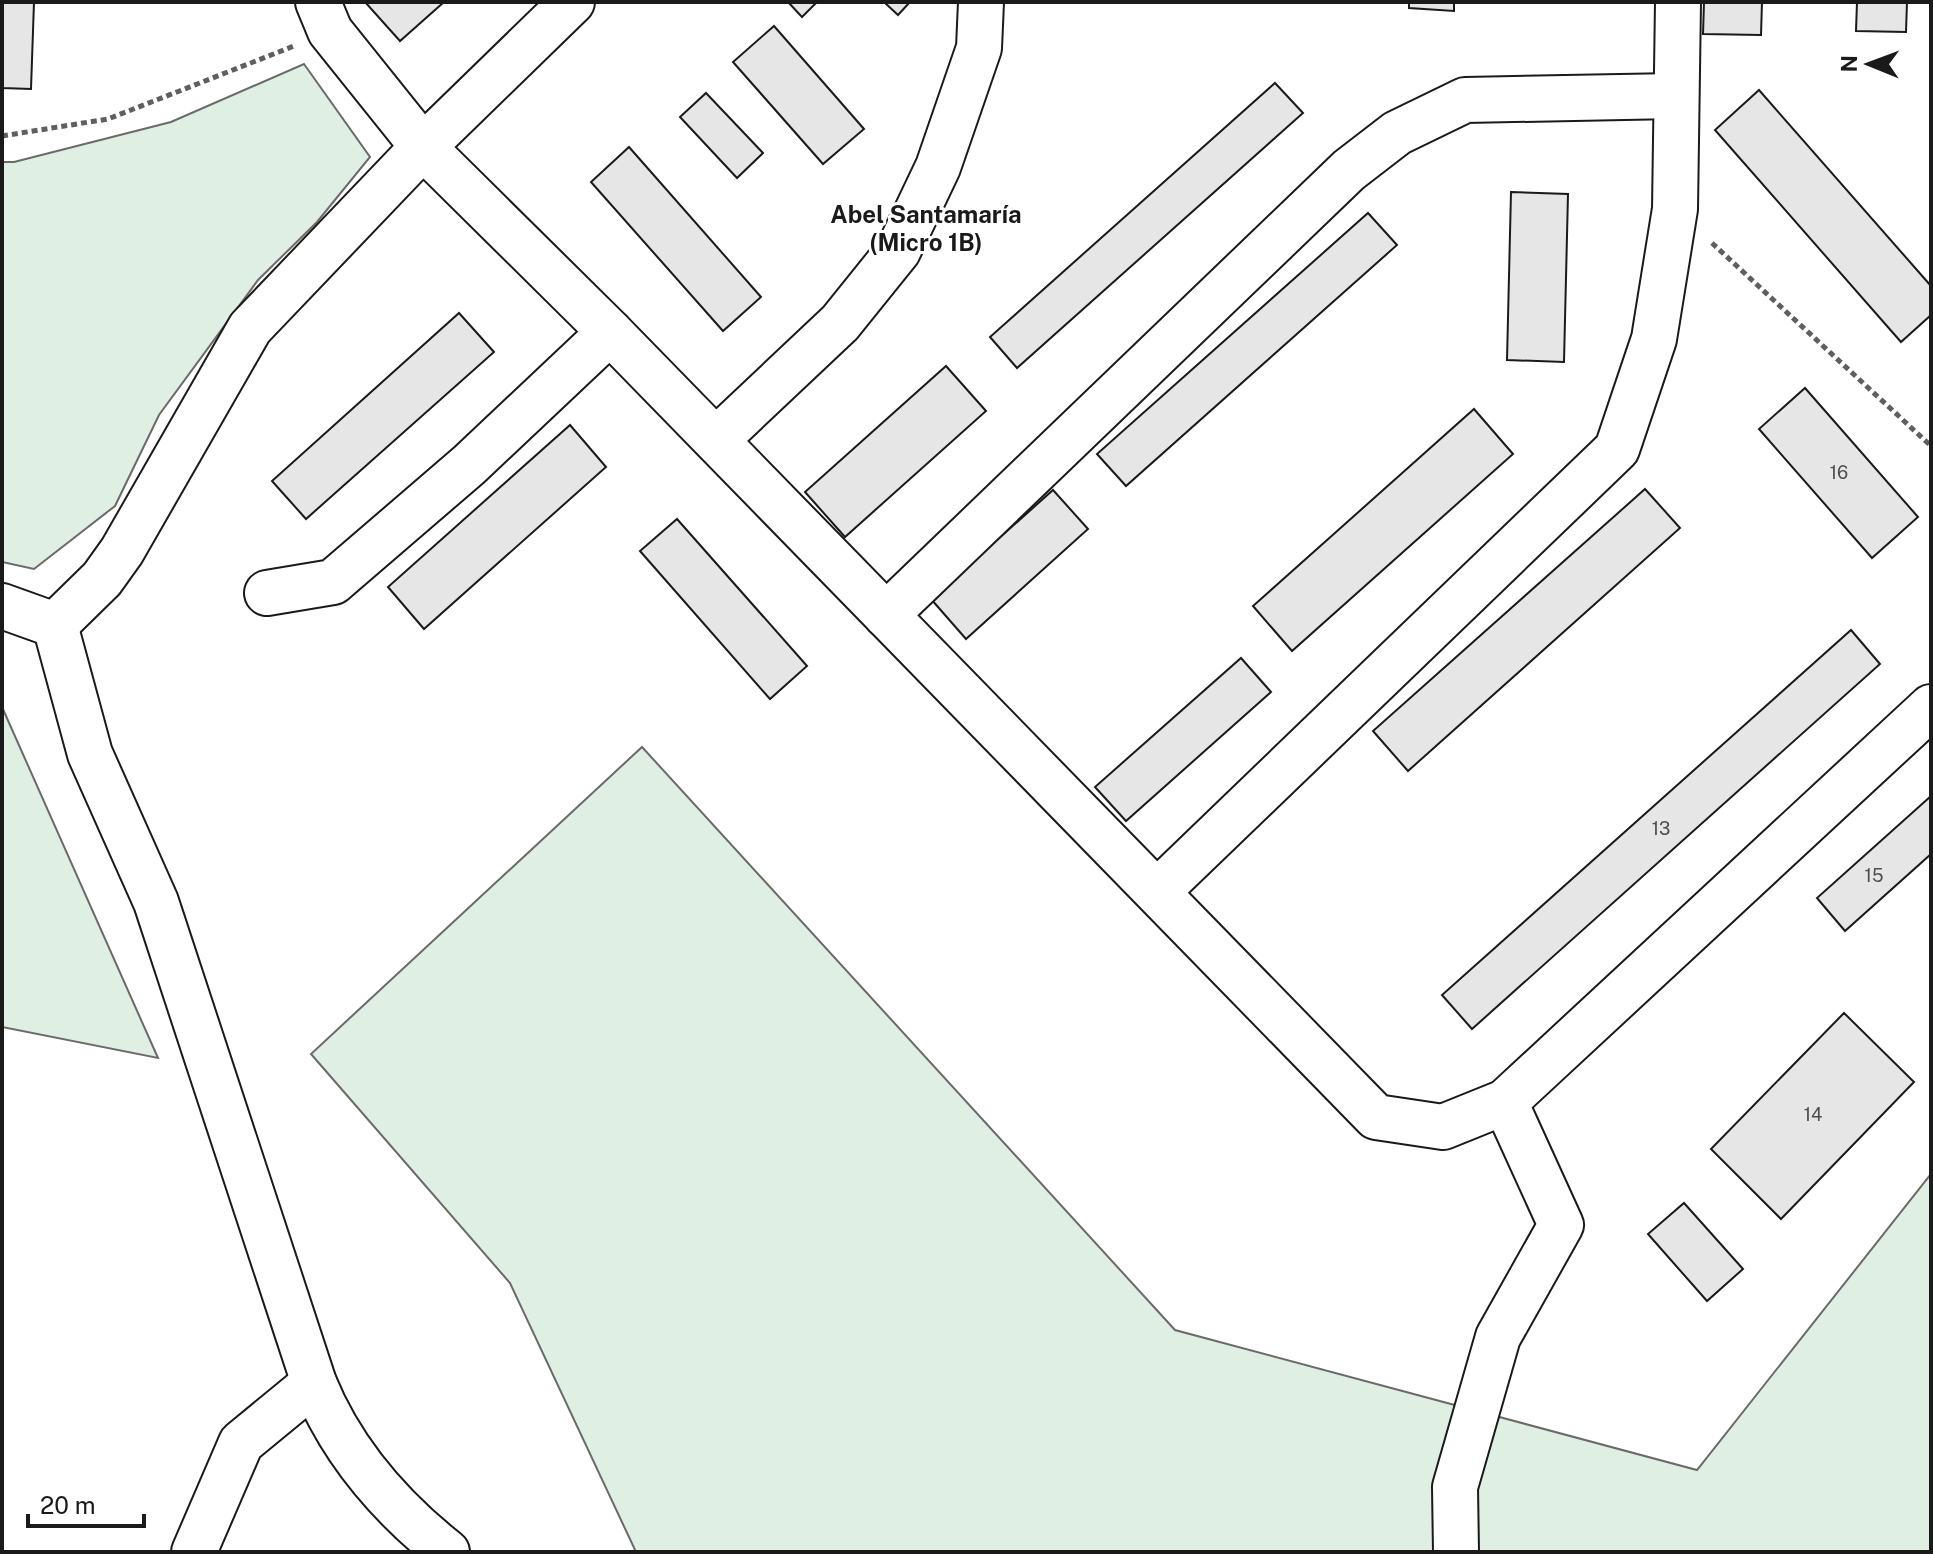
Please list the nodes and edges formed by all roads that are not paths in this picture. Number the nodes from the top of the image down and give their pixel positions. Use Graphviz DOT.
graph roads {
  1 [pos="572,2"];
  2 [pos="981,2"];
  3 [pos="1678,2"];
  4 [pos="324,17"];
  5 [pos="1675,96"];
  6 [pos="423,147"];
  7 [pos="610,332"];
  8 [pos="716,440"];
  9 [pos="267,593"];
  10 [pos="2,606"];
  11 [pos="886,615"];
  12 [pos="55,625"];
  13 [pos="1931,707"];
  14 [pos="1158,891"];
  15 [pos="1505,1102"];
  16 [pos="314,1383"];
  17 [pos="194,1552"];
  18 [pos="447,1552"];
  19 [pos="1456,1552"];
  1 -- 6 [label="street"];
  2 -- 8 [label="street"];
  3 -- 5 [label="street"];
  4 -- 6 [label="street"];
  5 -- 11 [label="street"];
  5 -- 14 [label="street"];
  6 -- 7 [label="street"];
  6 -- 12 [label="street"];
  7 -- 8 [label="street"];
  7 -- 9 [label="street"];
  8 -- 11 [label="street"];
  10 -- 12 [label="street"];
  11 -- 14 [label="street"];
  12 -- 16 [label="street"];
  13 -- 15 [label="street"];
  14 -- 15 [label="street"];
  15 -- 19 [label="street"];
  16 -- 17 [label="street"];
  16 -- 18 [label="street"];
}
